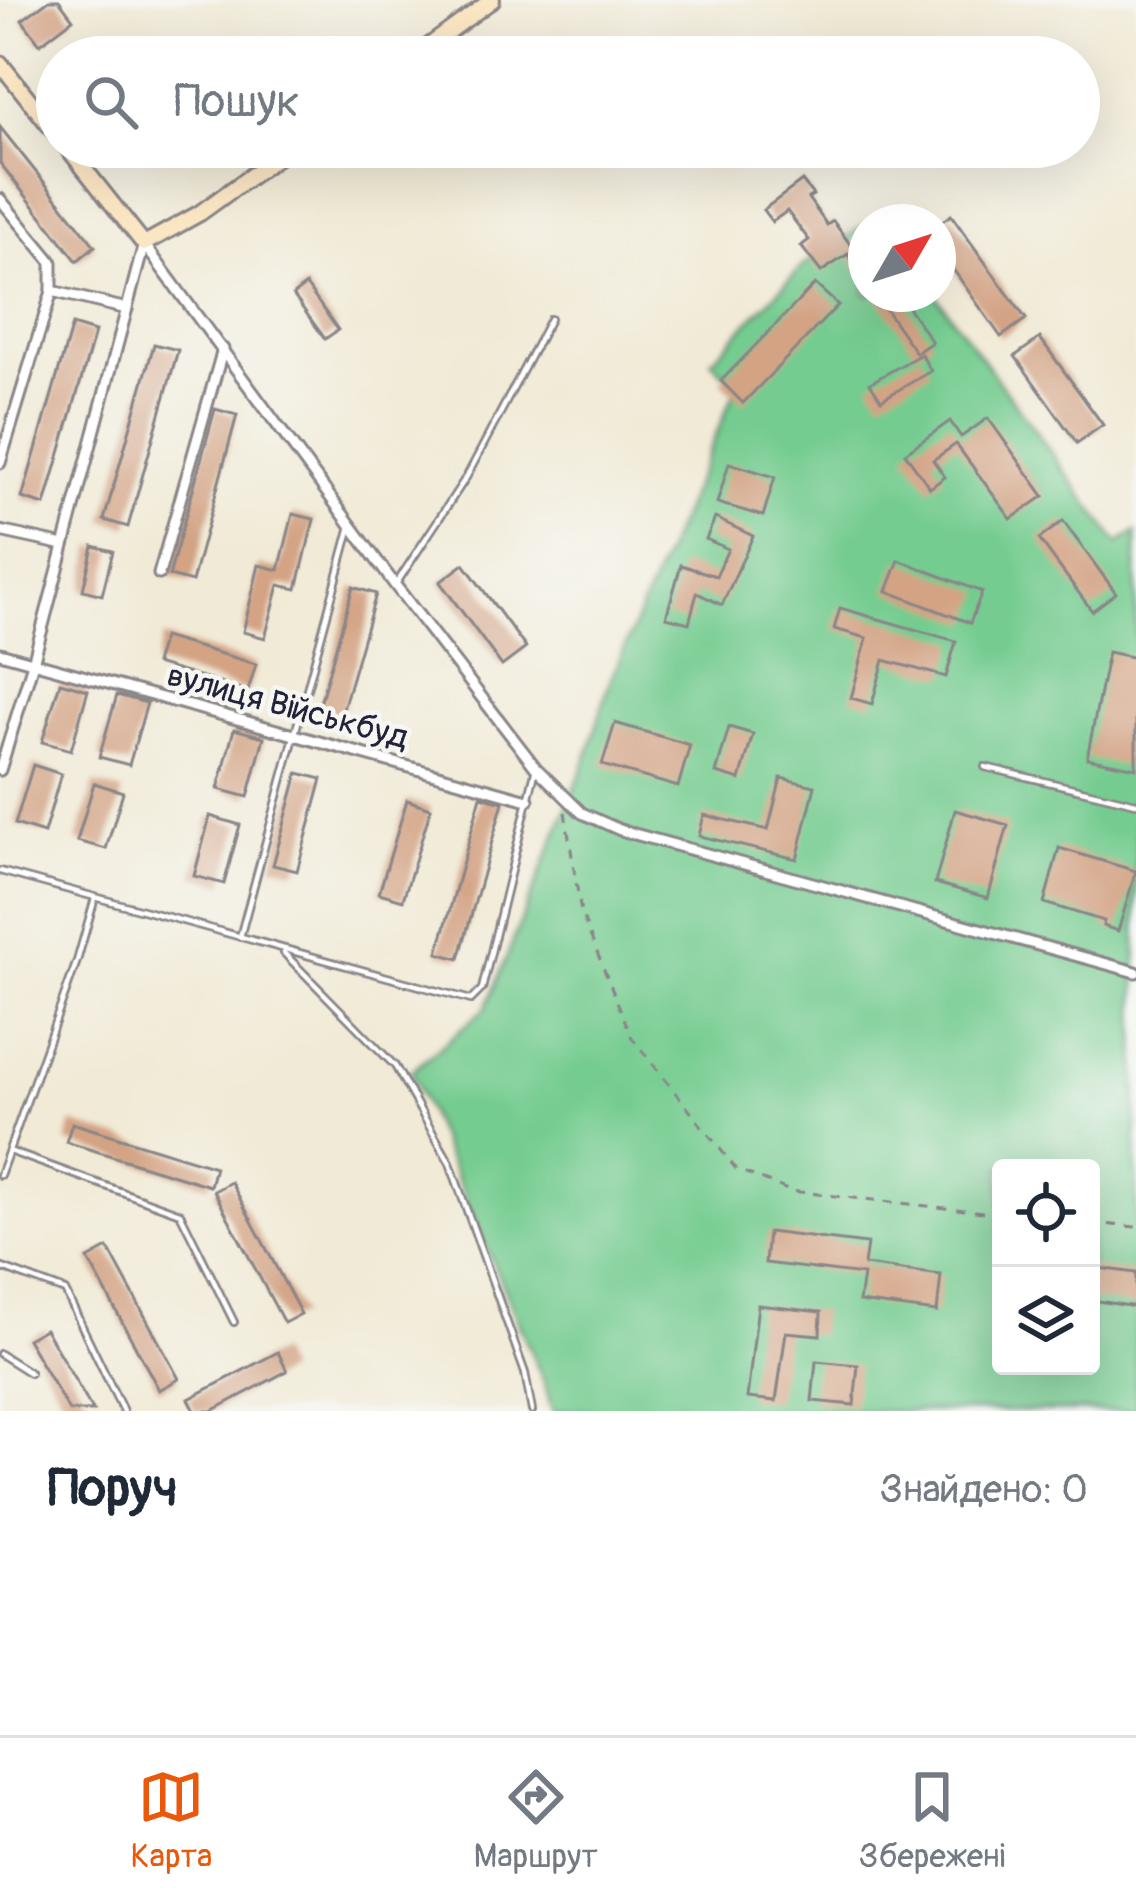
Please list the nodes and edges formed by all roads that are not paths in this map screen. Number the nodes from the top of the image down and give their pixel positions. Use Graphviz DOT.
graph roads {
  1 [pos="492,0"];
  2 [pos="443,36"];
  3 [pos="0,63"];
  4 [pos="36,108"];
  5 [pos="84,168"];
  6 [pos="262,168"];
  7 [pos="0,199"];
  8 [pos="144,244"];
  9 [pos="52,291"];
  10 [pos="127,309"];
  11 [pos="550,319"];
  12 [pos="223,349"];
  13 [pos="0,463"];
  14 [pos="351,525"];
  15 [pos="0,531"];
  16 [pos="64,545"];
  17 [pos="159,574"];
  18 [pos="395,585"];
  19 [pos="0,653"];
  20 [pos="33,663"];
  21 [pos="296,736"];
  22 [pos="985,767"];
  23 [pos="536,768"];
  24 [pos="0,770"];
  25 [pos="528,800"];
  26 [pos="1136,803"];
  27 [pos="0,871"];
  28 [pos="95,898"];
  29 [pos="240,938"];
  30 [pos="280,949"];
  31 [pos="1136,972"];
  32 [pos="9,1151"];
  33 [pos="0,1175"];
  34 [pos="0,1268"];
  35 [pos="234,1322"];
  36 [pos="0,1354"];
  37 [pos="30,1373"];
  38 [pos="123,1411"];
  39 [pos="532,1411"];
  1 -- 2 [label="main road"];
  3 -- 4 [label="main road"];
  5 -- 8 [label="main road"];
  6 -- 8 [label="main road"];
  7 -- 9 [label="street"];
  8 -- 10 [label="street"];
  8 -- 12 [label="street"];
  9 -- 10 [label="street"];
  9 -- 13 [label="street"];
  10 -- 16 [label="street"];
  11 -- 18 [label="lane"];
  12 -- 14 [label="street"];
  12 -- 17 [label="street"];
  14 -- 18 [label="street"];
  14 -- 21 [label="lane"];
  15 -- 16 [label="street"];
  16 -- 20 [label="street"];
  18 -- 23 [label="street"];
  19 -- 20 [label="street, вулиця Військбуд"];
  20 -- 21 [label="street, вулиця Військбуд"];
  20 -- 24 [label="street"];
  21 -- 25 [label="street, вулиця Військбуд"];
  21 -- 29 [label="lane"];
  22 -- 26 [label="lane"];
  23 -- 25 [label="lane"];
  23 -- 31 [label="street"];
  25 -- 30 [label="lane"];
  27 -- 28 [label="lane"];
  28 -- 29 [label="lane"];
  28 -- 32 [label="lane"];
  29 -- 30 [label="lane"];
  30 -- 39 [label="lane"];
  32 -- 33 [label="lane"];
  32 -- 35 [label="lane"];
  34 -- 38 [label="lane"];
  36 -- 37 [label="lane"];
}
